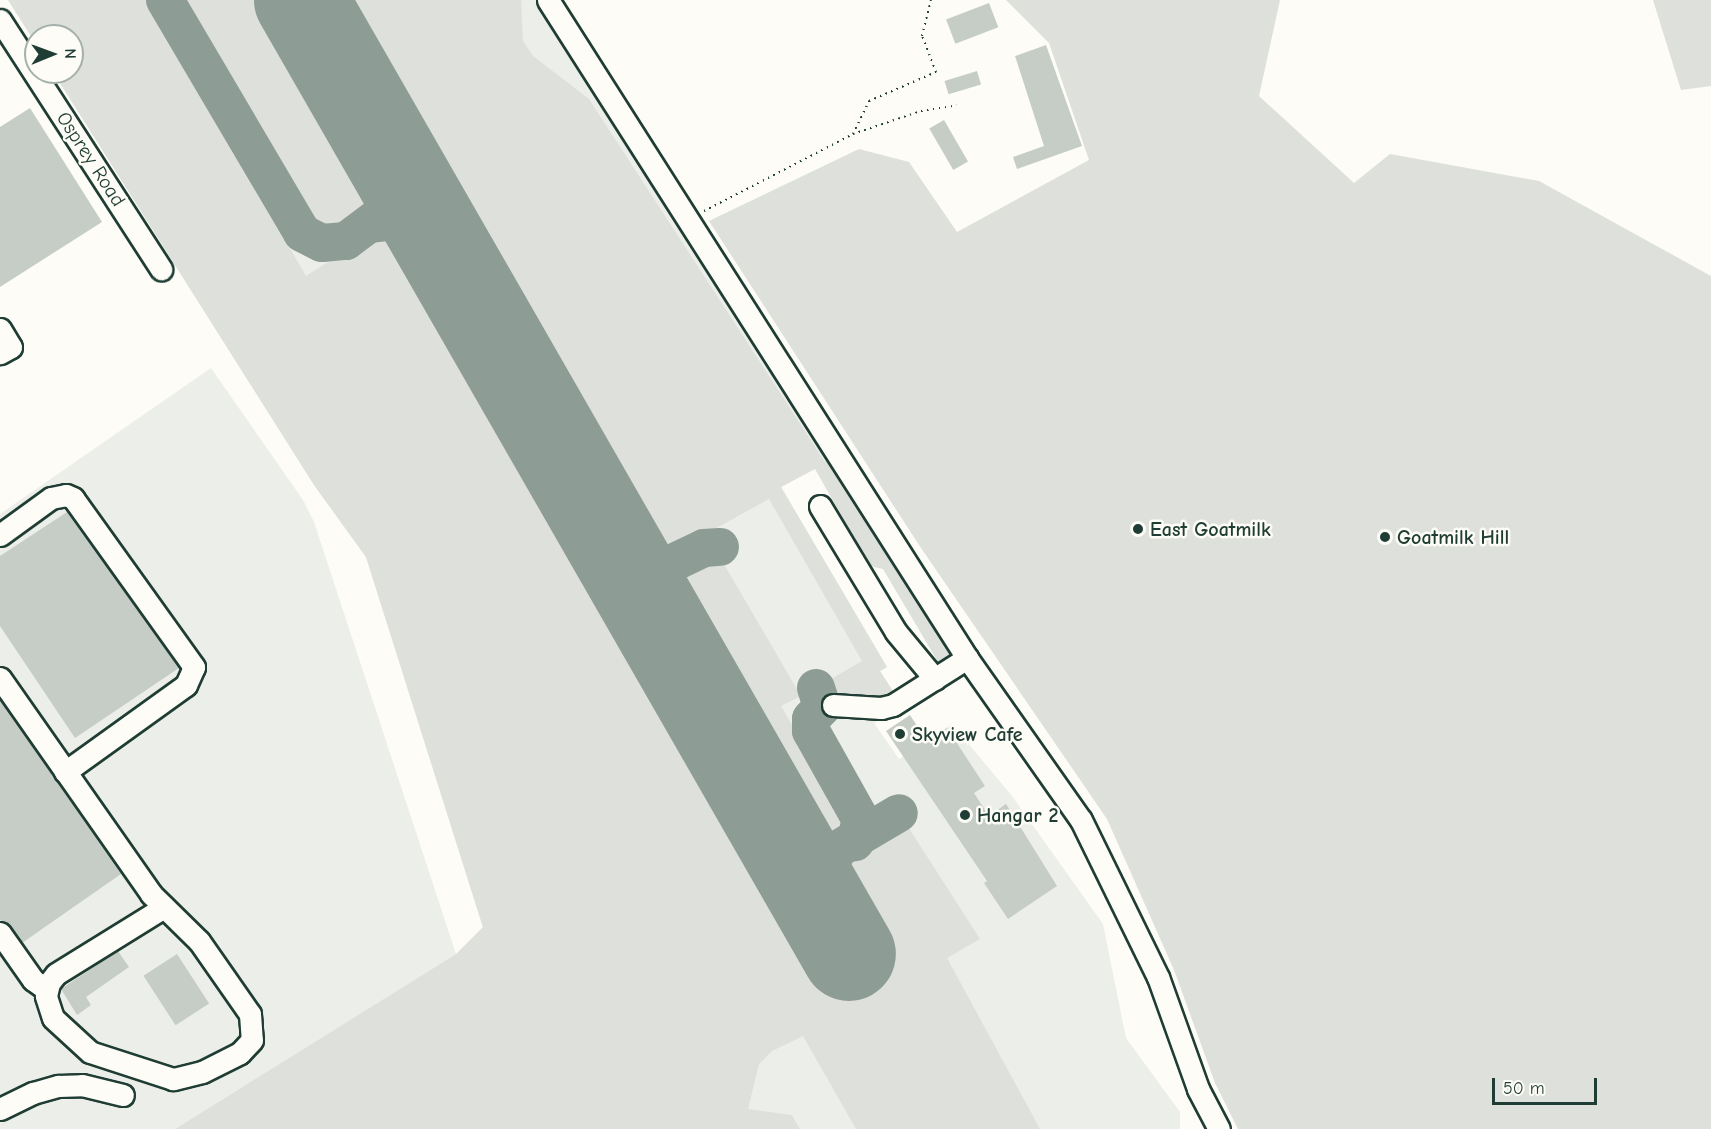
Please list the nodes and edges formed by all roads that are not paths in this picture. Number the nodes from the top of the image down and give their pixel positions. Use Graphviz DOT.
graph roads {
  1 [pos="548,0"];
  2 [pos="0,20"];
  3 [pos="161,269"];
  4 [pos="0,328"];
  5 [pos="0,353"];
  6 [pos="820,506"];
  7 [pos="0,535"];
  8 [pos="967,658"];
  9 [pos="0,678"];
  10 [pos="935,679"];
  11 [pos="833,705"];
  12 [pos="65,772"];
  13 [pos="164,908"];
  14 [pos="0,933"];
  15 [pos="46,989"];
  16 [pos="90,1052"];
  17 [pos="82,1085"];
  18 [pos="123,1095"];
  19 [pos="0,1109"];
  20 [pos="1219,1129"];
  1 -- 8 [label="street"];
  2 -- 3 [label="street, Osprey Road"];
  4 -- 5 [label="street"];
  6 -- 10 [label="street"];
  7 -- 12 [label="street"];
  8 -- 10 [label="street"];
  8 -- 20 [label="street"];
  9 -- 12 [label="street"];
  10 -- 11 [label="street"];
  12 -- 13 [label="street"];
  13 -- 15 [label="street"];
  13 -- 16 [label="street"];
  14 -- 15 [label="street"];
  15 -- 16 [label="street"];
  16 -- 17 [label="street"];
  17 -- 18 [label="street"];
  17 -- 19 [label="street"];
}
